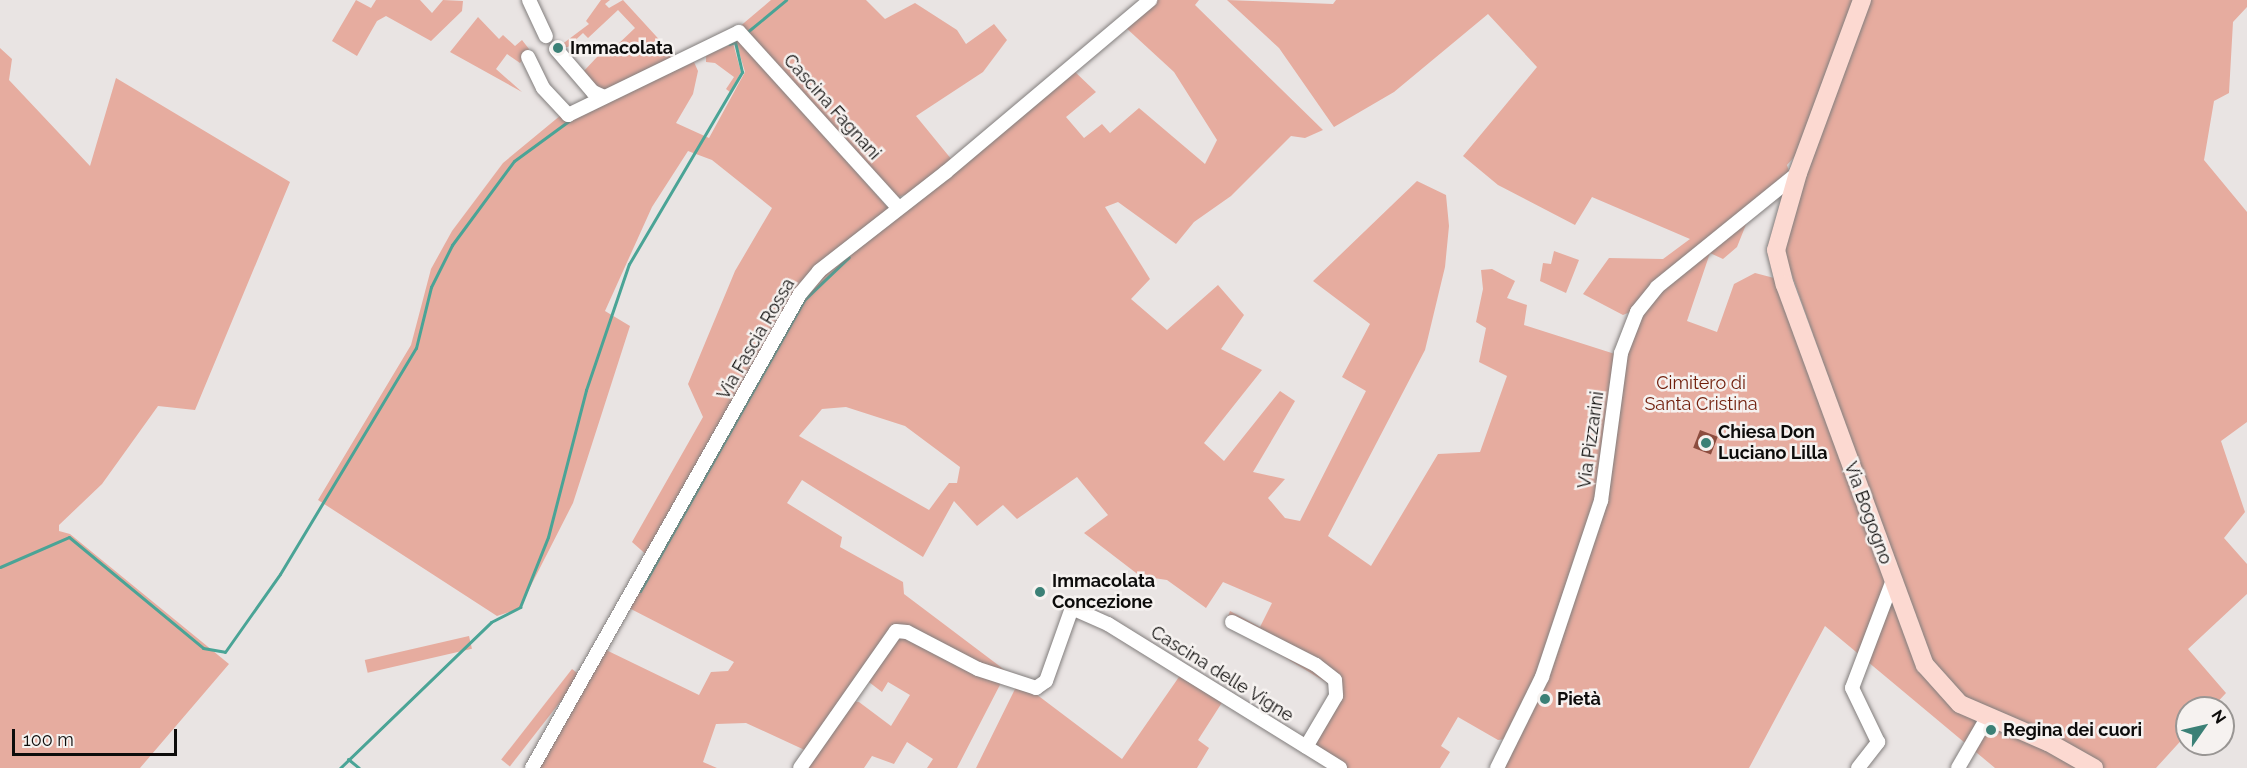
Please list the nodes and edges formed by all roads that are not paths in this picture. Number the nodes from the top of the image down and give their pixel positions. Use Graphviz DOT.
graph roads {
  1 [pos="529,0"];
  2 [pos="1150,0"];
  3 [pos="1862,0"];
  4 [pos="546,36"];
  5 [pos="556,49"];
  6 [pos="528,57"];
  7 [pos="604,97"];
  8 [pos="1798,173"];
  9 [pos="897,206"];
  10 [pos="1893,580"];
  11 [pos="1232,622"];
  12 [pos="1987,718"];
  13 [pos="1306,747"];
  14 [pos="532,768"];
  15 [pos="800,768"];
  16 [pos="1340,768"];
  17 [pos="1497,768"];
  18 [pos="1858,768"];
  19 [pos="1958,768"];
  20 [pos="2094,768"];
  1 -- 4 [label="street"];
  2 -- 9 [label="street, Via Fascia Rossa"];
  3 -- 8 [label="main road, Via Bogogno"];
  5 -- 7 [label="street"];
  6 -- 7 [label="street"];
  7 -- 9 [label="street, Cascina Fagnani"];
  8 -- 10 [label="main road, Via Bogogno"];
  8 -- 17 [label="street, Via Pizzarini"];
  9 -- 14 [label="street, Via Fascia Rossa"];
  10 -- 12 [label="main road, Via Bogogno"];
  10 -- 18 [label="street"];
  11 -- 13 [label="street"];
  12 -- 19 [label="street"];
  12 -- 20 [label="main road, Via Bogogno"];
  13 -- 15 [label="street, Cascina delle Vigne"];
  13 -- 16 [label="street, Cascina delle Vigne"];
}
